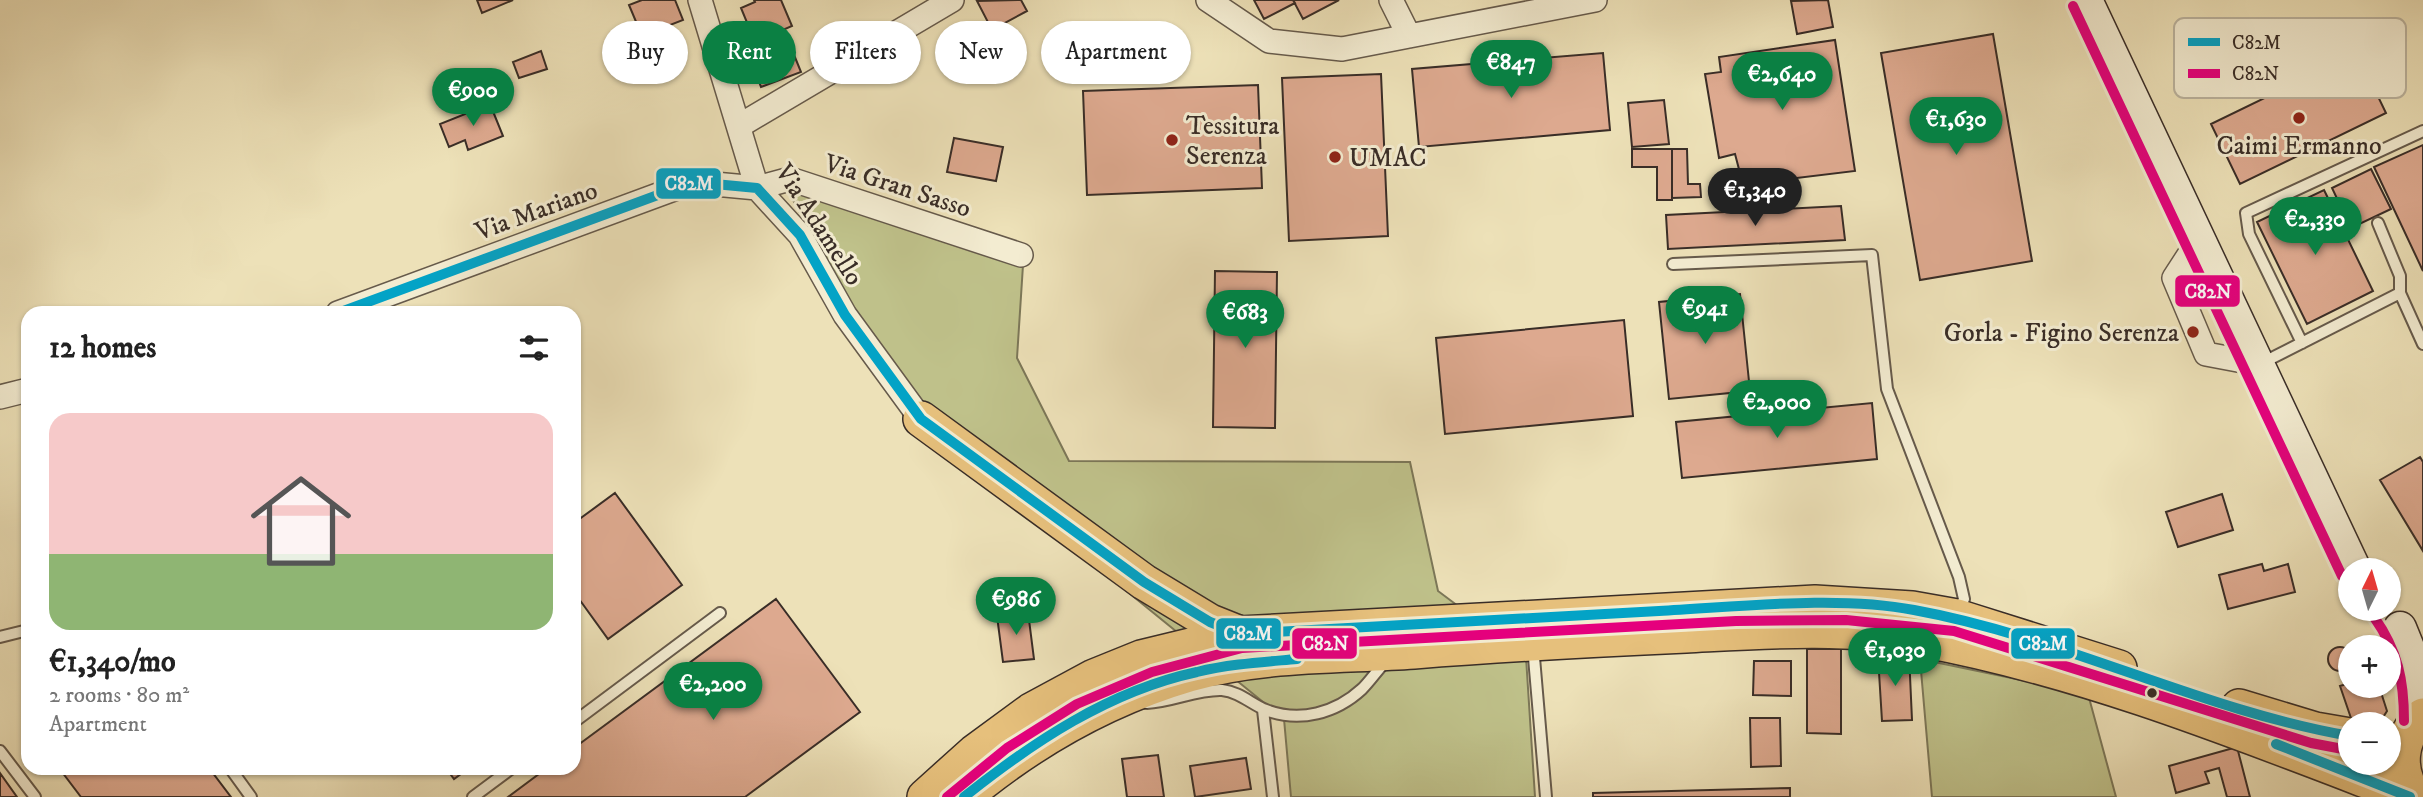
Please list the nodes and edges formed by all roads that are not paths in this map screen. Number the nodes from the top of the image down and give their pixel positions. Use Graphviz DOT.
graph roads {
  1 [pos="700,0"];
  2 [pos="952,0"];
  3 [pos="1208,0"];
  4 [pos="1391,0"];
  5 [pos="1595,0"];
  6 [pos="2086,0"];
  7 [pos="1409,36"];
  8 [pos="739,126"];
  9 [pos="2423,131"];
  10 [pos="757,188"];
  11 [pos="2378,223"];
  12 [pos="2200,238"];
  13 [pos="1021,255"];
  14 [pos="1673,264"];
  15 [pos="2400,293"];
  16 [pos="357,306"];
  17 [pos="2302,343"];
  18 [pos="2423,344"];
  19 [pos="2259,364"];
  20 [pos="21,392"];
  21 [pos="0,397"];
  22 [pos="921,419"];
  23 [pos="2349,558"];
  24 [pos="720,613"];
  25 [pos="1957,617"];
  26 [pos="2393,621"];
  27 [pos="2395,621"];
  28 [pos="21,632"];
  29 [pos="1240,634"];
  30 [pos="0,637"];
  31 [pos="1533,642"];
  32 [pos="2423,651"];
  33 [pos="1395,652"];
  34 [pos="1121,698"];
  35 [pos="1263,710"];
  36 [pos="581,717"];
  37 [pos="2410,725"];
  38 [pos="2338,733"];
  39 [pos="0,751"];
  40 [pos="235,775"];
  41 [pos="503,775"];
  42 [pos="35,797"];
  43 [pos="251,797"];
  44 [pos="473,797"];
  45 [pos="925,797"];
  46 [pos="964,797"];
  47 [pos="1273,797"];
  48 [pos="1546,797"];
  49 [pos="2412,797"];
  1 -- 8 [label="street, Via Adamello"];
  2 -- 8 [label="street"];
  3 -- 7 [label="street"];
  4 -- 7 [label="street"];
  5 -- 7 [label="street"];
  6 -- 12 [label="street"];
  8 -- 10 [label="street, Via Adamello"];
  9 -- 17 [label="lane"];
  10 -- 13 [label="street, Via Gran Sasso"];
  10 -- 16 [label="street, Via Mariano"];
  10 -- 22 [label="street, Via Adamello"];
  11 -- 15 [label="lane"];
  12 -- 19 [label="street"];
  12 -- 19 [label="street"];
  14 -- 25 [label="lane"];
  15 -- 17 [label="lane"];
  15 -- 18 [label="lane"];
  17 -- 19 [label="lane"];
  19 -- 23 [label="street"];
  20 -- 21 [label="street"];
  22 -- 29 [label="main road"];
  24 -- 36 [label="lane"];
  25 -- 29 [label="main road"];
  25 -- 38 [label="main road"];
  26 -- 37 [label="street"];
  27 -- 32 [label="street"];
  28 -- 30 [label="lane"];
  29 -- 45 [label="main road"];
  31 -- 33 [label="main road"];
  31 -- 48 [label="lane"];
  31 -- 49 [label="main road"];
  33 -- 34 [label="main road"];
  33 -- 35 [label="lane"];
  34 -- 35 [label="lane"];
  34 -- 46 [label="main road"];
  35 -- 47 [label="lane"];
  37 -- 49 [label="main road"];
  39 -- 42 [label="lane"];
  40 -- 43 [label="lane"];
  41 -- 44 [label="lane"];
}
